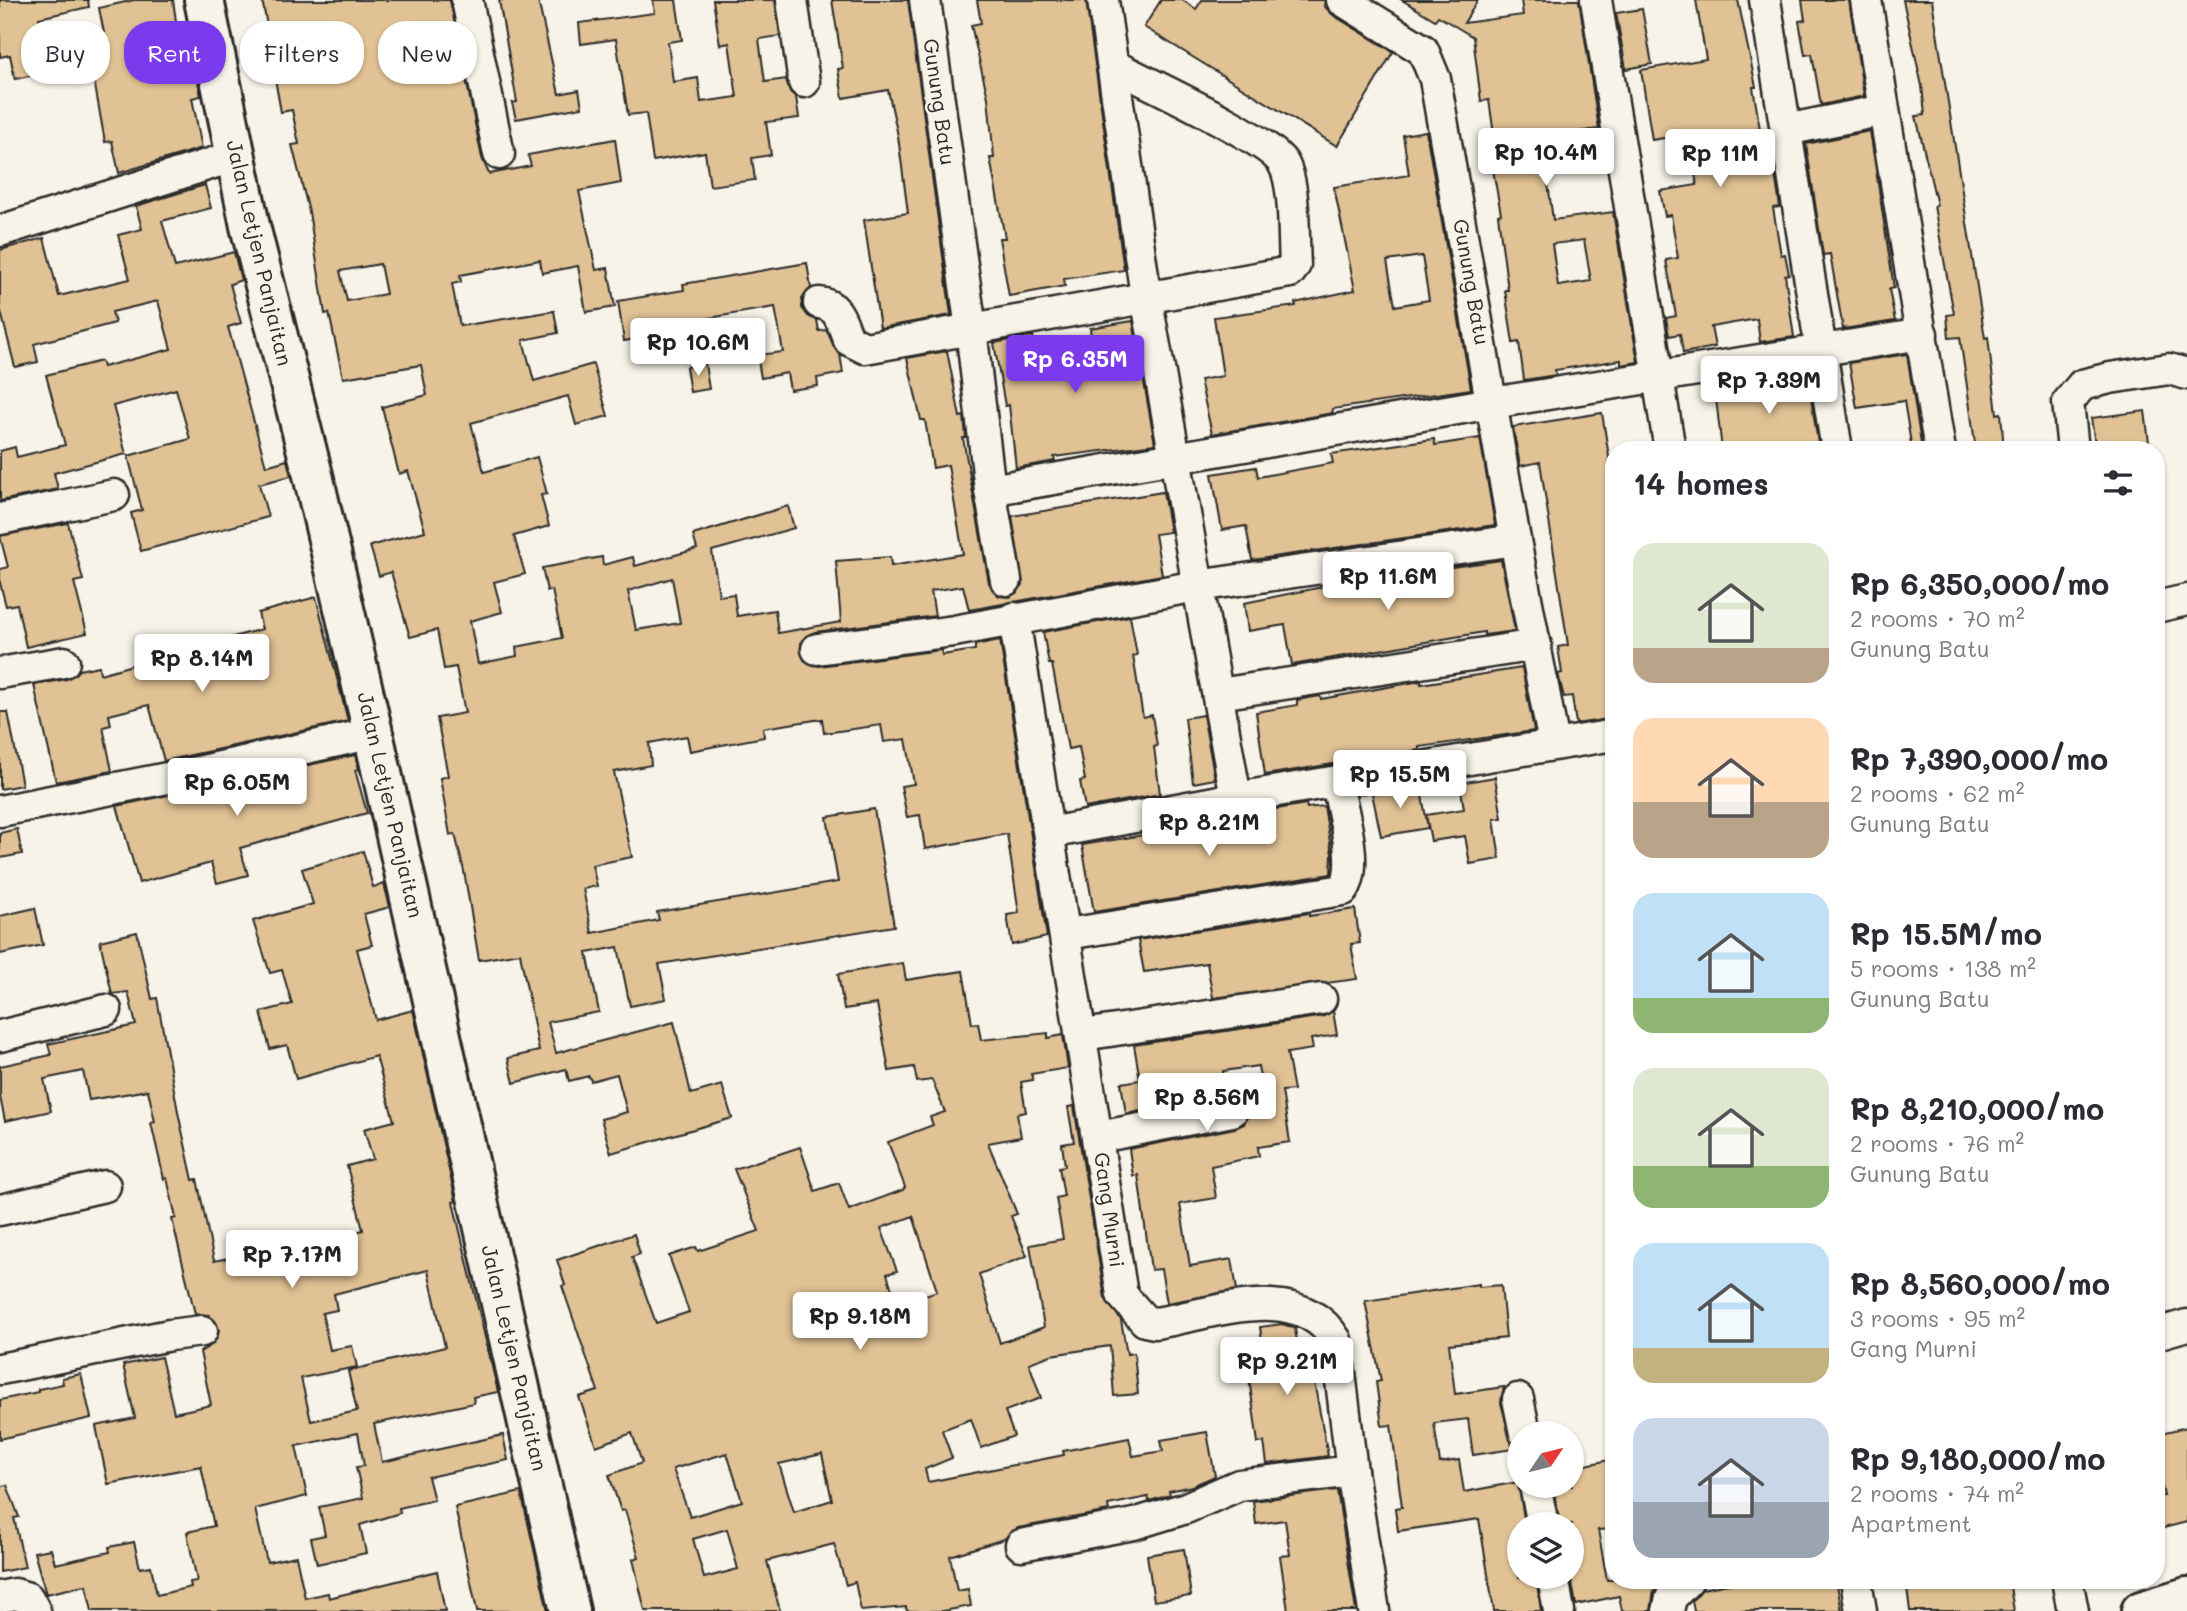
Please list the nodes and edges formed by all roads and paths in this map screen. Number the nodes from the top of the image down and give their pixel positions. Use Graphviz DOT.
graph roads {
  1 [pos="204,0"];
  2 [pos="467,0"];
  3 [pos="792,0"];
  4 [pos="925,0"];
  5 [pos="1103,0"];
  6 [pos="1342,0"];
  7 [pos="1596,0"];
  8 [pos="1765,0"];
  9 [pos="1866,0"];
  10 [pos="1115,66"];
  11 [pos="804,82"];
  12 [pos="1884,110"];
  13 [pos="1786,130"];
  14 [pos="499,154"];
  15 [pos="235,156"];
  16 [pos="0,231"];
  17 [pos="1146,296"];
  18 [pos="819,303"];
  19 [pos="971,329"];
  20 [pos="1923,334"];
  21 [pos="1821,352"];
  22 [pos="2187,374"];
  23 [pos="1658,377"];
  24 [pos="1492,403"];
  25 [pos="1669,441"];
  26 [pos="1836,441"];
  27 [pos="1939,441"];
  28 [pos="2072,441"];
  29 [pos="1173,459"];
  30 [pos="990,490"];
  31 [pos="114,495"];
  32 [pos="0,519"];
  33 [pos="1515,540"];
  34 [pos="1006,580"];
  35 [pos="1197,586"];
  36 [pos="2187,600"];
  37 [pos="2165,605"];
  38 [pos="1014,618"];
  39 [pos="1536,645"];
  40 [pos="817,649"];
  41 [pos="64,662"];
  42 [pos="0,673"];
  43 [pos="1219,694"];
  44 [pos="373,733"];
  45 [pos="1605,736"];
  46 [pos="1554,744"];
  47 [pos="1337,783"];
  48 [pos="1236,798"];
  49 [pos="0,811"];
  50 [pos="1049,834"];
  51 [pos="1066,934"];
  52 [pos="1321,999"];
  53 [pos="106,1010"];
  54 [pos="1083,1035"];
  55 [pos="0,1036"];
  56 [pos="1232,1111"];
  57 [pos="1098,1137"];
  58 [pos="105,1186"];
  59 [pos="0,1210"];
  60 [pos="2187,1325"];
  61 [pos="202,1331"];
  62 [pos="2165,1331"];
  63 [pos="0,1369"];
  64 [pos="1518,1399"];
  65 [pos="1523,1421"];
  66 [pos="1352,1471"];
  67 [pos="1021,1545"];
  68 [pos="1555,1589"];
  69 [pos="1680,1589"];
  70 [pos="1857,1589"];
  71 [pos="2069,1589"];
  72 [pos="0,1597"];
  73 [pos="2187,1597"];
  74 [pos="35,1611"];
  75 [pos="570,1611"];
  76 [pos="1374,1611"];
  77 [pos="1559,1611"];
  78 [pos="1668,1611"];
  79 [pos="1861,1611"];
  80 [pos="2073,1611"];
  81 [pos="2141,1611"];
  1 -- 15 [label="main road, Jalan Letjen Panjaitan"];
  2 -- 14 [label="street"];
  3 -- 11 [label="street"];
  4 -- 19 [label="street, Gunung Batu"];
  5 -- 10 [label="street"];
  6 -- 24 [label="street, Gunung Batu"];
  7 -- 23 [label="street"];
  8 -- 13 [label="street"];
  9 -- 12 [label="street"];
  10 -- 17 [label="street"];
  10 -- 17 [label="street"];
  12 -- 13 [label="street"];
  12 -- 20 [label="street"];
  13 -- 21 [label="street"];
  15 -- 16 [label="street"];
  15 -- 44 [label="main road, Jalan Letjen Panjaitan"];
  17 -- 19 [label="street"];
  17 -- 29 [label="street"];
  18 -- 19 [label="street"];
  19 -- 30 [label="street, Gunung Batu"];
  20 -- 21 [label="street"];
  20 -- 27 [label="street"];
  21 -- 23 [label="street"];
  21 -- 26 [label="street"];
  22 -- 28 [label="street"];
  23 -- 24 [label="street"];
  23 -- 25 [label="street"];
  24 -- 29 [label="street"];
  24 -- 33 [label="street, Gunung Batu"];
  29 -- 30 [label="street"];
  29 -- 35 [label="street"];
  30 -- 34 [label="street, Gunung Batu"];
  31 -- 32 [label="street"];
  33 -- 35 [label="street"];
  33 -- 39 [label="street, Gunung Batu"];
  35 -- 38 [label="street"];
  35 -- 43 [label="street"];
  36 -- 37 [label="street"];
  38 -- 40 [label="street"];
  38 -- 50 [label="street, Gang Murni"];
  39 -- 43 [label="street"];
  39 -- 46 [label="street, Gunung Batu"];
  41 -- 42 [label="street"];
  43 -- 48 [label="street"];
  44 -- 49 [label="street"];
  44 -- 75 [label="main road, Jalan Letjen Panjaitan"];
  45 -- 46 [label="street"];
  46 -- 47 [label="street"];
  47 -- 48 [label="street"];
  47 -- 51 [label="street"];
  48 -- 50 [label="street"];
  50 -- 51 [label="street, Gang Murni"];
  51 -- 54 [label="street, Gang Murni"];
  52 -- 54 [label="street"];
  53 -- 55 [label="street"];
  54 -- 57 [label="street, Gang Murni"];
  56 -- 57 [label="street"];
  57 -- 66 [label="street, Gang Murni"];
  58 -- 59 [label="street"];
  60 -- 62 [label="street"];
  61 -- 63 [label="street"];
  64 -- 65 [label="street"];
  66 -- 67 [label="street"];
  66 -- 76 [label="street, Gang Murni"];
  68 -- 77 [label="street"];
  69 -- 78 [label="street"];
  70 -- 79 [label="street"];
  71 -- 80 [label="street"];
  72 -- 74 [label="street"];
  73 -- 81 [label="main road"];
}
